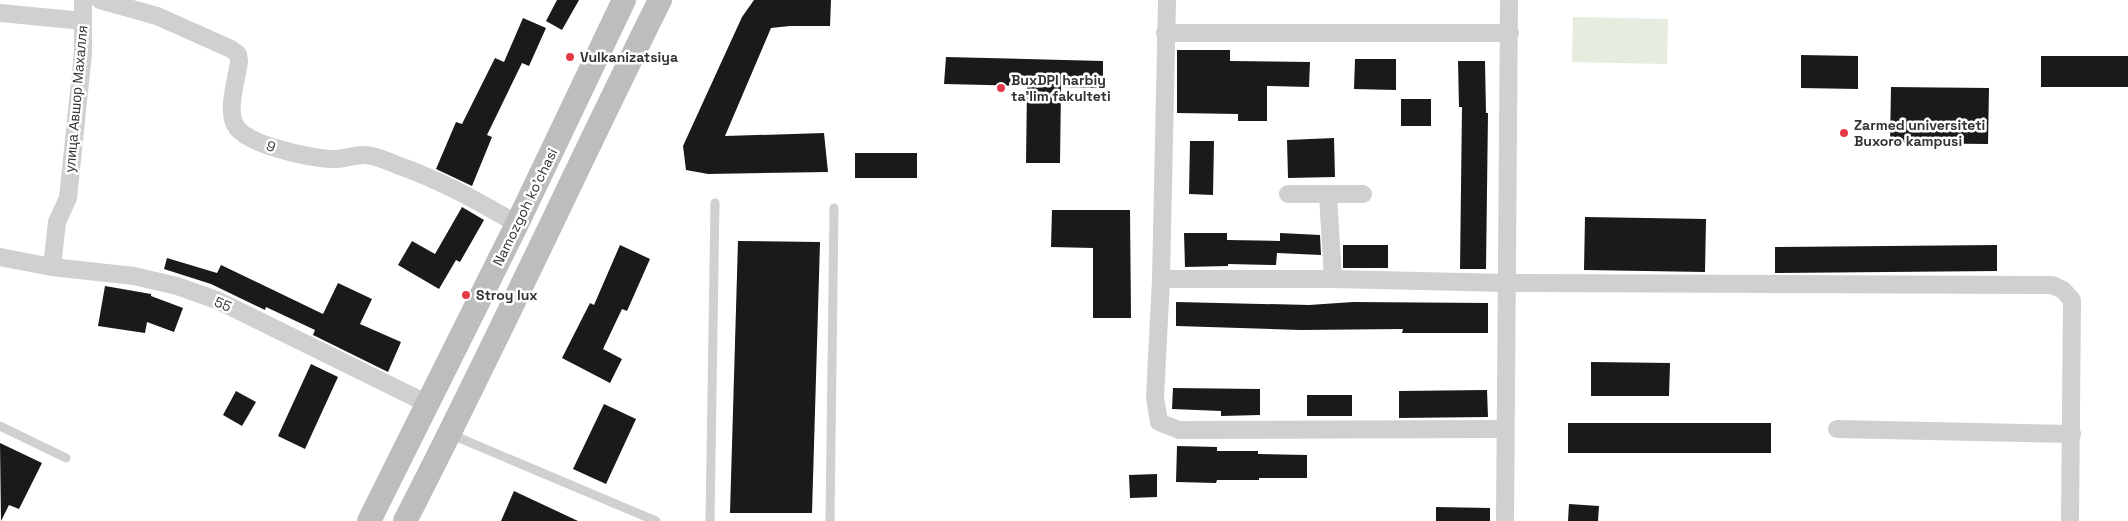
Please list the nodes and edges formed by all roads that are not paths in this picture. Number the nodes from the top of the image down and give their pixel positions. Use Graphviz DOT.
graph roads {
  1 [pos="84,0"];
  2 [pos="100,0"];
  3 [pos="624,0"];
  4 [pos="660,0"];
  5 [pos="1167,0"];
  6 [pos="1509,0"];
  7 [pos="0,13"];
  8 [pos="83,21"];
  9 [pos="1165,33"];
  10 [pos="1510,33"];
  11 [pos="1288,194"];
  12 [pos="1363,194"];
  13 [pos="1328,195"];
  14 [pos="715,203"];
  15 [pos="834,208"];
  16 [pos="517,224"];
  17 [pos="0,256"];
  18 [pos="52,267"];
  19 [pos="1161,279"];
  20 [pos="1333,279"];
  21 [pos="1506,283"];
  22 [pos="428,404"];
  23 [pos="0,426"];
  24 [pos="1505,429"];
  25 [pos="1837,429"];
  26 [pos="450,434"];
  27 [pos="2072,434"];
  28 [pos="66,458"];
  29 [pos="369,521"];
  30 [pos="405,521"];
  31 [pos="656,521"];
  32 [pos="710,521"];
  33 [pos="830,521"];
  34 [pos="1505,521"];
  35 [pos="2070,521"];
  1 -- 8 [label="street, улица Авшор Махалля"];
  2 -- 16 [label="street, 9"];
  3 -- 16 [label="main road, Namozgoh ko'chasi"];
  4 -- 26 [label="main road"];
  5 -- 9 [label="street"];
  6 -- 10 [label="street"];
  7 -- 8 [label="street"];
  8 -- 18 [label="street, улица Авшор Махалля"];
  9 -- 10 [label="street"];
  9 -- 19 [label="street"];
  10 -- 21 [label="street"];
  11 -- 13 [label="street"];
  12 -- 13 [label="street"];
  13 -- 20 [label="street"];
  14 -- 32 [label="lane"];
  15 -- 33 [label="lane"];
  16 -- 22 [label="main road, Namozgoh ko'chasi"];
  17 -- 18 [label="street, 55"];
  18 -- 22 [label="street, 55"];
  19 -- 20 [label="street"];
  19 -- 24 [label="street"];
  20 -- 21 [label="street"];
  21 -- 24 [label="street"];
  21 -- 27 [label="street"];
  22 -- 29 [label="main road, Namozgoh ko'chasi"];
  23 -- 28 [label="lane"];
  24 -- 34 [label="street"];
  25 -- 27 [label="street"];
  26 -- 30 [label="main road"];
  26 -- 31 [label="lane"];
  27 -- 35 [label="street"];
}
